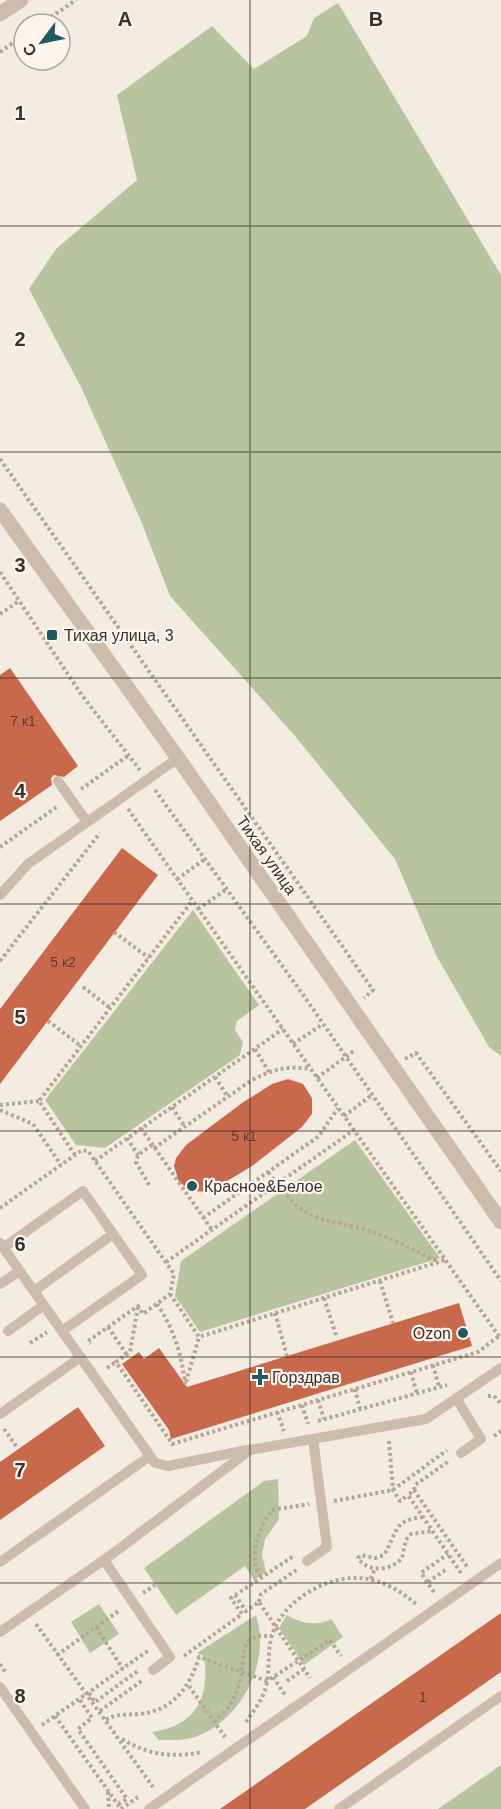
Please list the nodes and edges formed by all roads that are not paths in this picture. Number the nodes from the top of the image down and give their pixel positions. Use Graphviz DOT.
graph roads {
  1 [pos="21,0"];
  2 [pos="0,14"];
  3 [pos="0,510"];
  4 [pos="178,758"];
  5 [pos="58,781"];
  6 [pos="87,822"];
  7 [pos="0,895"];
  8 [pos="501,1222"];
  9 [pos="113,1234"];
  10 [pos="2,1245"];
  11 [pos="20,1270"];
  12 [pos="0,1284"];
  13 [pos="34,1291"];
  14 [pos="44,1305"];
  15 [pos="8,1331"];
  16 [pos="62,1331"];
  17 [pos="81,1357"];
  18 [pos="501,1368"];
  19 [pos="456,1398"];
  20 [pos="0,1414"];
  21 [pos="313,1439"];
  22 [pos="250,1450"];
  23 [pos="461,1453"];
  24 [pos="150,1456"];
  25 [pos="104,1560"];
  26 [pos="307,1561"];
  27 [pos="0,1562"];
  28 [pos="501,1563"];
  29 [pos="0,1632"];
  30 [pos="149,1667"];
  31 [pos="0,1687"];
  32 [pos="501,1696"];
  33 [pos="85,1809"];
  34 [pos="148,1809"];
  35 [pos="339,1809"];
  1 -- 2 [label="street"];
  3 -- 4 [label="street, Тихая улица"];
  4 -- 6 [label="lane"];
  4 -- 8 [label="street, Тихая улица"];
  5 -- 6 [label="lane"];
  6 -- 7 [label="lane"];
  9 -- 10 [label="lane"];
  9 -- 13 [label="lane"];
  9 -- 16 [label="lane"];
  10 -- 11 [label="lane"];
  11 -- 12 [label="lane"];
  11 -- 13 [label="lane"];
  13 -- 14 [label="lane"];
  14 -- 15 [label="lane"];
  14 -- 16 [label="lane"];
  16 -- 17 [label="lane"];
  17 -- 20 [label="lane"];
  17 -- 24 [label="lane"];
  18 -- 19 [label="lane"];
  19 -- 21 [label="lane"];
  19 -- 23 [label="lane"];
  21 -- 22 [label="lane"];
  21 -- 26 [label="lane"];
  22 -- 24 [label="lane"];
  22 -- 25 [label="lane"];
  24 -- 27 [label="lane"];
  25 -- 29 [label="lane"];
  25 -- 30 [label="lane"];
  28 -- 34 [label="lane"];
  31 -- 33 [label="lane"];
  32 -- 35 [label="lane"];
}
